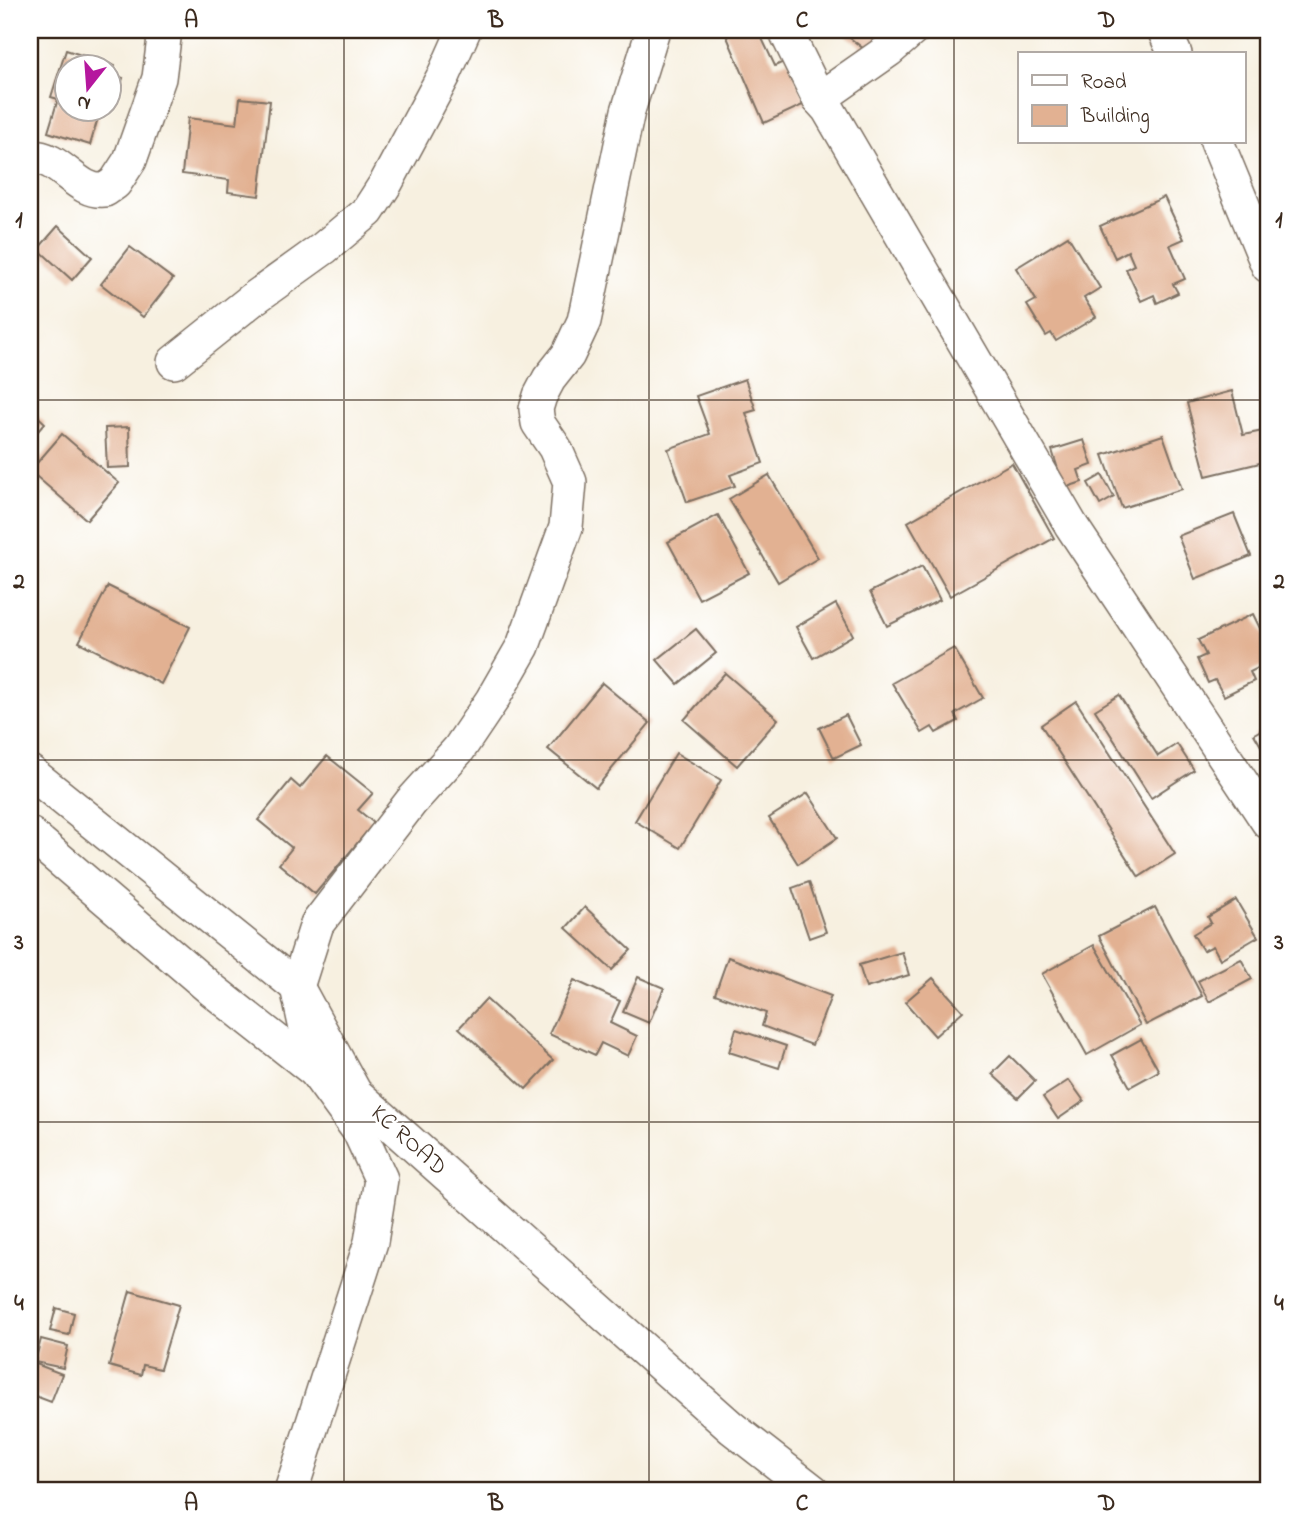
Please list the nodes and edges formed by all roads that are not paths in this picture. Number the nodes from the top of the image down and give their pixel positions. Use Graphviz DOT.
graph roads {
  1 [pos="165,30"];
  2 [pos="464,30"];
  3 [pos="653,30"];
  4 [pos="785,30"];
  5 [pos="912,30"];
  6 [pos="1164,30"];
  7 [pos="1174,52"];
  8 [pos="819,99"];
  9 [pos="1218,144"];
  10 [pos="30,157"];
  11 [pos="1268,266"];
  12 [pos="174,362"];
  13 [pos="30,772"];
  14 [pos="1268,822"];
  15 [pos="30,835"];
  16 [pos="297,987"];
  17 [pos="315,1071"];
  18 [pos="291,1491"];
  19 [pos="813,1491"];
  1 -- 10 [label="street"];
  2 -- 12 [label="street"];
  3 -- 16 [label="street"];
  4 -- 8 [label="street"];
  5 -- 8 [label="street"];
  6 -- 7 [label="street"];
  8 -- 14 [label="street"];
  9 -- 11 [label="street"];
  13 -- 16 [label="street, KC ROAD"];
  15 -- 17 [label="street"];
  16 -- 17 [label="street"];
  16 -- 19 [label="street, KC ROAD"];
  17 -- 18 [label="street"];
}
